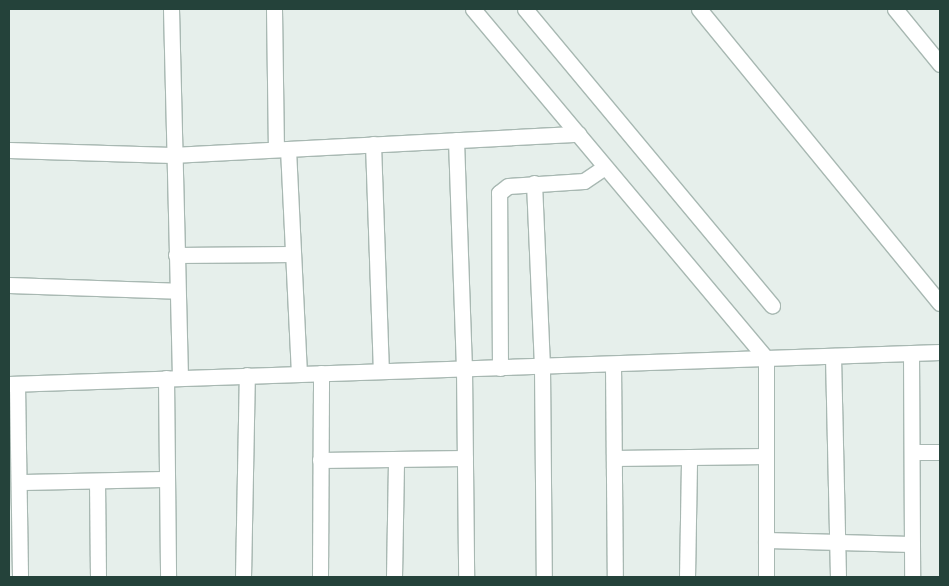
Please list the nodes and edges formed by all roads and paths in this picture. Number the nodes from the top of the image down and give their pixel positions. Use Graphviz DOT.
graph roads {
  1 [pos="171,9"];
  2 [pos="274,9"];
  3 [pos="473,9"];
  4 [pos="525,9"];
  5 [pos="699,9"];
  6 [pos="895,9"];
  7 [pos="940,64"];
  8 [pos="578,134"];
  9 [pos="456,140"];
  10 [pos="374,144"];
  11 [pos="282,149"];
  12 [pos="9,150"];
  13 [pos="172,154"];
  14 [pos="605,166"];
  15 [pos="534,183"];
  16 [pos="293,254"];
  17 [pos="176,256"];
  18 [pos="9,285"];
  19 [pos="177,291"];
  20 [pos="940,303"];
  21 [pos="772,305"];
  22 [pos="940,352"];
  23 [pos="911,353"];
  24 [pos="833,356"];
  25 [pos="766,358"];
  26 [pos="613,364"];
  27 [pos="542,367"];
  28 [pos="500,368"];
  29 [pos="464,369"];
  30 [pos="381,371"];
  31 [pos="321,373"];
  32 [pos="299,374"];
  33 [pos="247,375"];
  34 [pos="173,378"];
  35 [pos="13,384"];
  36 [pos="912,452"];
  37 [pos="940,452"];
  38 [pos="766,456"];
  39 [pos="689,457"];
  40 [pos="465,458"];
  41 [pos="614,458"];
  42 [pos="396,459"];
  43 [pos="320,460"];
  44 [pos="167,479"];
  45 [pos="97,481"];
  46 [pos="19,482"];
  47 [pos="766,540"];
  48 [pos="837,542"];
  49 [pos="912,544"];
  50 [pos="20,577"];
  51 [pos="98,577"];
  52 [pos="168,577"];
  53 [pos="243,577"];
  54 [pos="320,577"];
  55 [pos="394,577"];
  56 [pos="466,577"];
  57 [pos="544,577"];
  58 [pos="615,577"];
  59 [pos="687,577"];
  60 [pos="766,577"];
  61 [pos="838,577"];
  62 [pos="912,577"];
  1 -- 13 [label="street"];
  2 -- 11 [label="street"];
  3 -- 8 [label="street"];
  4 -- 21 [label="street"];
  5 -- 20 [label="street"];
  6 -- 7 [label="street"];
  8 -- 9 [label="street"];
  8 -- 14 [label="street"];
  9 -- 10 [label="street"];
  9 -- 29 [label="street"];
  10 -- 11 [label="street"];
  10 -- 30 [label="street"];
  11 -- 13 [label="street"];
  11 -- 16 [label="street"];
  12 -- 13 [label="street"];
  13 -- 17 [label="street"];
  14 -- 15 [label="street"];
  14 -- 25 [label="street"];
  15 -- 27 [label="street"];
  15 -- 28 [label="street"];
  16 -- 17 [label="street"];
  16 -- 32 [label="street"];
  17 -- 19 [label="street"];
  18 -- 19 [label="street"];
  19 -- 34 [label="street"];
  22 -- 23 [label="street"];
  23 -- 24 [label="street"];
  23 -- 36 [label="street"];
  24 -- 25 [label="street"];
  24 -- 48 [label="street"];
  25 -- 26 [label="street"];
  25 -- 38 [label="street"];
  26 -- 27 [label="street"];
  26 -- 41 [label="street"];
  27 -- 28 [label="street"];
  27 -- 57 [label="street"];
  28 -- 29 [label="street"];
  29 -- 30 [label="street"];
  29 -- 40 [label="street"];
  30 -- 31 [label="street"];
  31 -- 32 [label="street"];
  31 -- 43 [label="street"];
  32 -- 33 [label="street"];
  33 -- 34 [label="street"];
  33 -- 53 [label="street"];
  34 -- 35 [label="street"];
  34 -- 44 [label="street"];
  35 -- 46 [label="street"];
  36 -- 37 [label="street"];
  36 -- 49 [label="street"];
  38 -- 39 [label="street"];
  38 -- 47 [label="street"];
  39 -- 41 [label="street"];
  39 -- 59 [label="street"];
  40 -- 42 [label="street"];
  40 -- 56 [label="street"];
  41 -- 58 [label="street"];
  42 -- 43 [label="street"];
  42 -- 55 [label="street"];
  43 -- 54 [label="street"];
  44 -- 45 [label="street"];
  44 -- 52 [label="street"];
  45 -- 46 [label="street"];
  45 -- 51 [label="street"];
  46 -- 50 [label="street"];
  47 -- 48 [label="street"];
  47 -- 60 [label="street"];
  48 -- 49 [label="street"];
  48 -- 61 [label="street"];
  49 -- 62 [label="street"];
}
